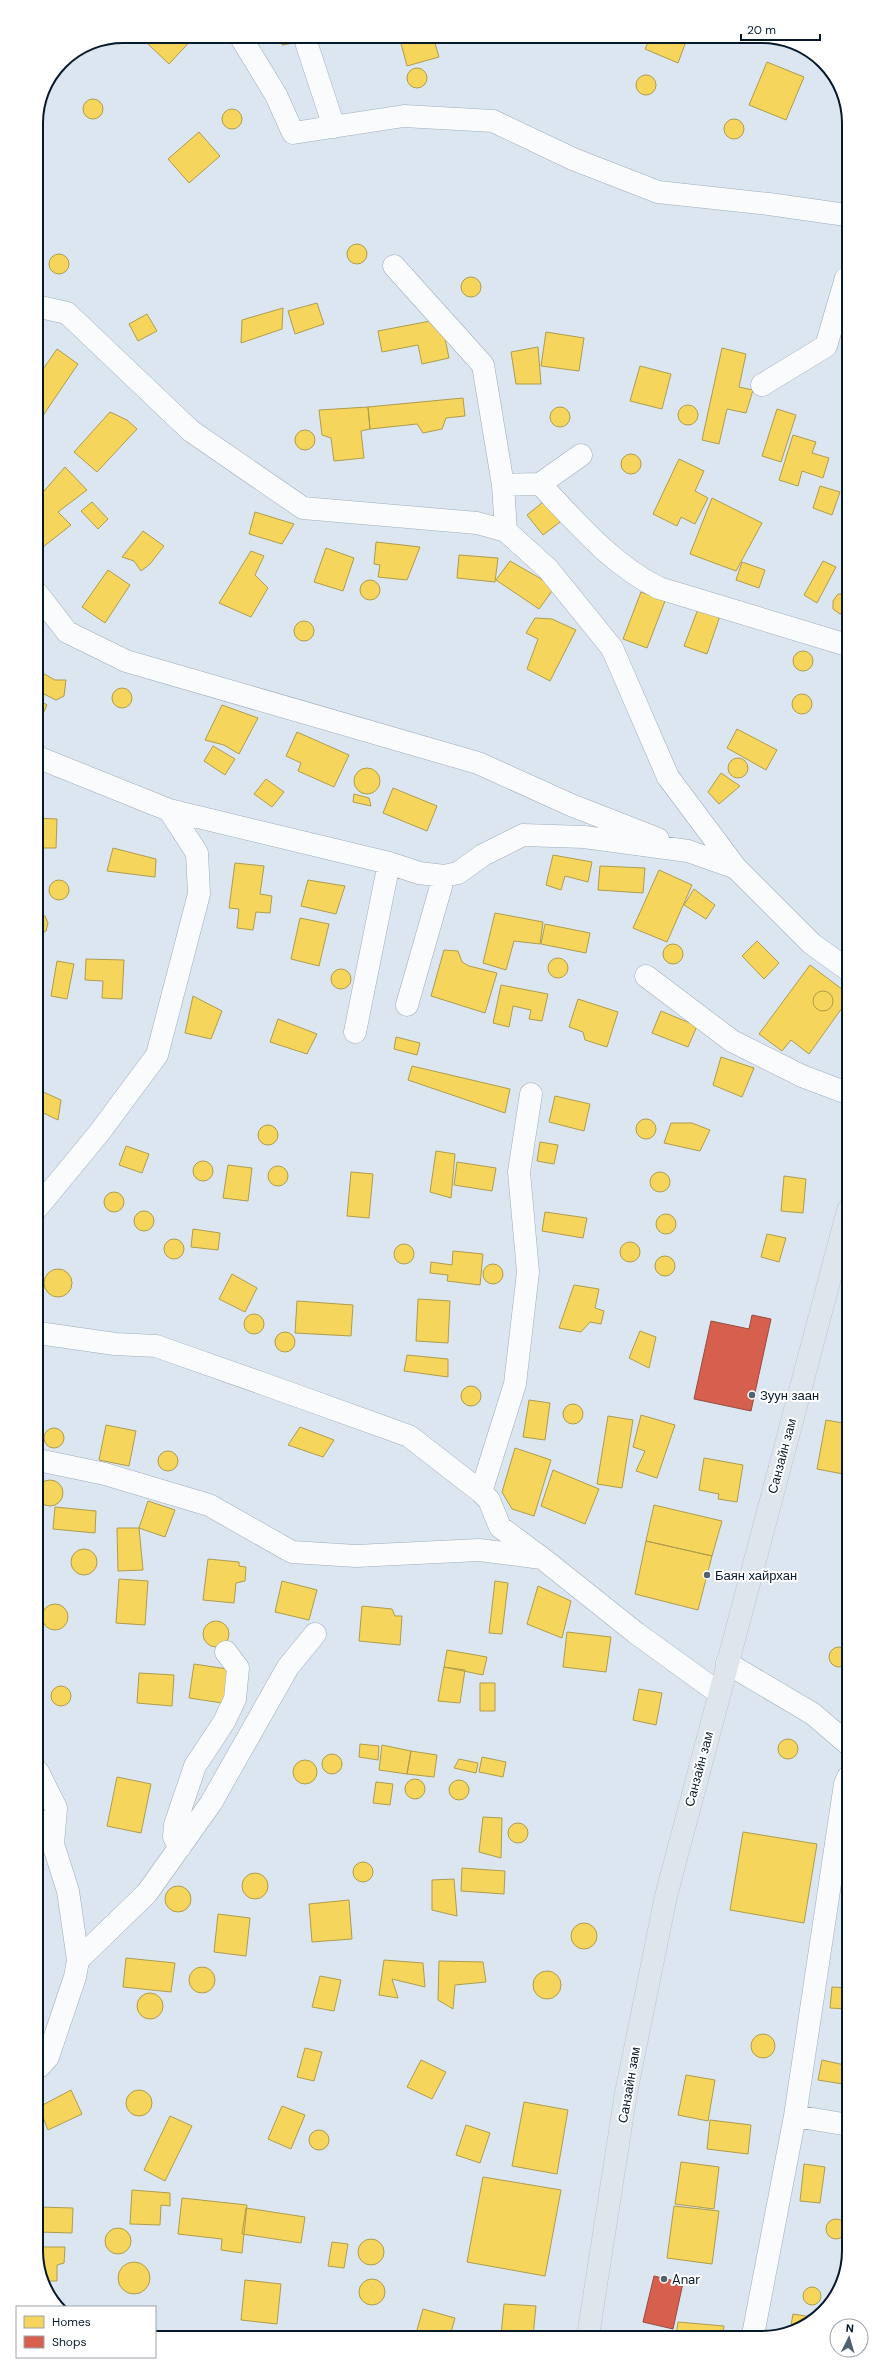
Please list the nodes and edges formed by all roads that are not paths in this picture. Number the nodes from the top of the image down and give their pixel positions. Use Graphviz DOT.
graph roads {
  1 [pos="244,43"];
  2 [pos="307,45"];
  3 [pos="334,127"];
  4 [pos="842,214"];
  5 [pos="394,266"];
  6 [pos="842,292"];
  7 [pos="43,308"];
  8 [pos="762,385"];
  9 [pos="581,455"];
  10 [pos="540,484"];
  11 [pos="503,485"];
  12 [pos="506,531"];
  13 [pos="43,601"];
  14 [pos="842,643"];
  15 [pos="43,759"];
  16 [pos="169,810"];
  17 [pos="389,863"];
  18 [pos="736,868"];
  19 [pos="444,876"];
  20 [pos="842,965"];
  21 [pos="646,976"];
  22 [pos="407,1005"];
  23 [pos="355,1032"];
  24 [pos="842,1091"];
  25 [pos="531,1094"];
  26 [pos="43,1202"];
  27 [pos="842,1232"];
  28 [pos="43,1334"];
  29 [pos="43,1461"];
  30 [pos="481,1492"];
  31 [pos="542,1558"];
  32 [pos="315,1634"];
  33 [pos="226,1652"];
  34 [pos="727,1663"];
  35 [pos="719,1692"];
  36 [pos="842,1739"];
  37 [pos="43,1782"];
  38 [pos="842,1803"];
  39 [pos="43,1835"];
  40 [pos="180,1847"];
  41 [pos="49,1852"];
  42 [pos="78,1960"];
  43 [pos="43,2063"];
  44 [pos="795,2116"];
  45 [pos="842,2124"];
  46 [pos="589,2331"];
  47 [pos="754,2331"];
  1 -- 3 [label="street"];
  2 -- 3 [label="street"];
  3 -- 4 [label="street"];
  5 -- 11 [label="street"];
  6 -- 8 [label="street"];
  7 -- 12 [label="street"];
  9 -- 10 [label="street"];
  10 -- 11 [label="street"];
  10 -- 14 [label="street"];
  11 -- 12 [label="street"];
  12 -- 18 [label="street"];
  13 -- 18 [label="street"];
  15 -- 16 [label="street"];
  16 -- 17 [label="street"];
  16 -- 26 [label="street"];
  17 -- 19 [label="street"];
  17 -- 23 [label="street"];
  18 -- 19 [label="street"];
  18 -- 20 [label="street"];
  19 -- 22 [label="street"];
  21 -- 24 [label="street"];
  25 -- 30 [label="street"];
  27 -- 34 [label="main road, Санзайн зам"];
  28 -- 30 [label="street"];
  29 -- 31 [label="street"];
  30 -- 31 [label="street"];
  31 -- 35 [label="street"];
  32 -- 40 [label="street"];
  33 -- 40 [label="street"];
  34 -- 35 [label="main road, Санзайн зам"];
  34 -- 36 [label="street"];
  35 -- 46 [label="main road, Санзайн зам"];
  37 -- 41 [label="street"];
  38 -- 44 [label="street"];
  39 -- 41 [label="street"];
  40 -- 42 [label="street"];
  41 -- 42 [label="street"];
  42 -- 43 [label="street"];
  44 -- 45 [label="street"];
  44 -- 47 [label="street"];
}
